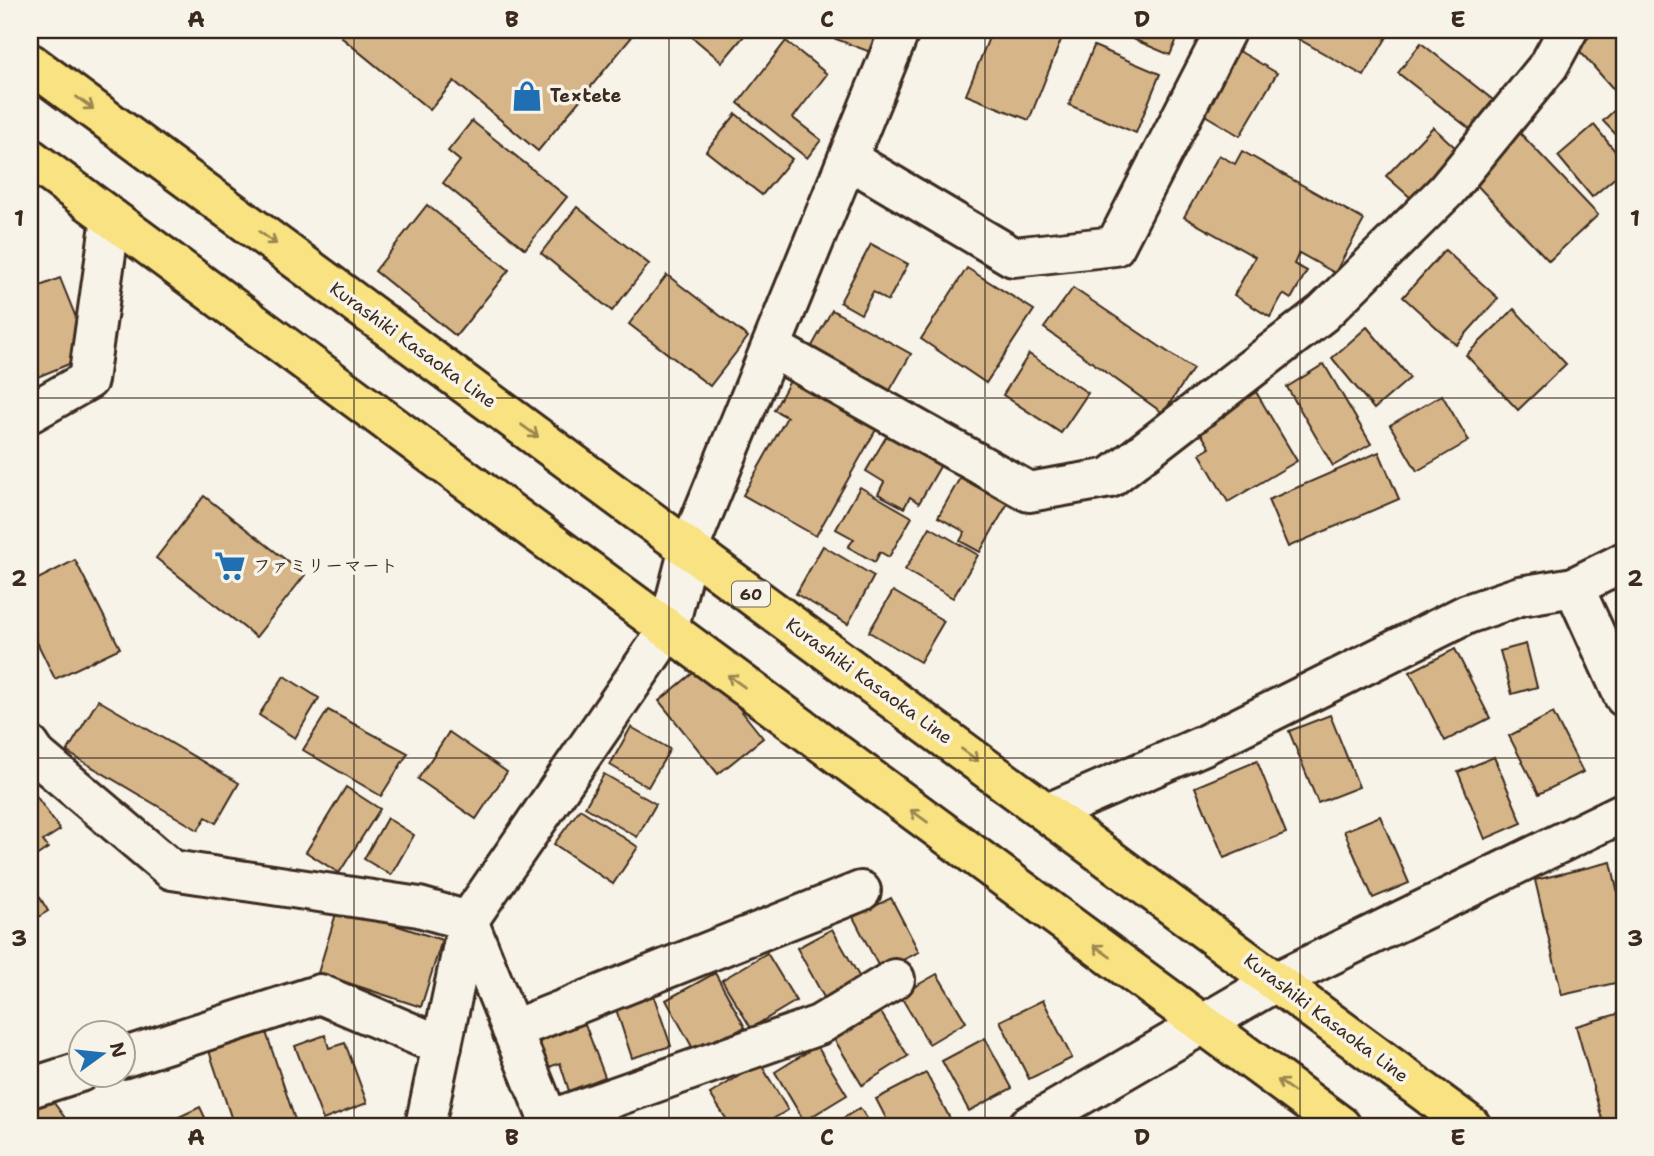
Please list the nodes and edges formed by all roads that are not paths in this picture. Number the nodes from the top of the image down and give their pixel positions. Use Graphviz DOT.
graph roads {
  1 [pos="900,30"];
  2 [pos="1226,30"];
  3 [pos="1568,30"];
  4 [pos="30,63"];
  5 [pos="30,158"];
  6 [pos="848,159"];
  7 [pos="111,218"];
  8 [pos="772,348"];
  9 [pos="30,413"];
  10 [pos="689,548"];
  11 [pos="1624,562"];
  12 [pos="1574,587"];
  13 [pos="668,630"];
  14 [pos="1624,698"];
  15 [pos="30,746"];
  16 [pos="1624,812"];
  17 [pos="1048,813"];
  18 [pos="861,891"];
  19 [pos="468,921"];
  20 [pos="895,979"];
  21 [pos="1278,981"];
  22 [pos="1203,1025"];
  23 [pos="512,1030"];
  24 [pos="442,1046"];
  25 [pos="136,1053"];
  26 [pos="66,1076"];
  27 [pos="30,1088"];
  28 [pos="550,1123"];
  29 [pos="425,1126"];
  30 [pos="1028,1126"];
  31 [pos="1341,1126"];
  32 [pos="1471,1126"];
  1 -- 6 [label="street"];
  2 -- 6 [label="street"];
  3 -- 8 [label="street"];
  4 -- 10 [label="main road, Kurashiki Kasaoka Line / 60, one-way"];
  5 -- 7 [label="main road"];
  6 -- 8 [label="street"];
  7 -- 9 [label="street"];
  7 -- 13 [label="main road"];
  8 -- 10 [label="street"];
  10 -- 13 [label="street"];
  10 -- 17 [label="main road, Kurashiki Kasaoka Line / 60, one-way"];
  11 -- 12 [label="street"];
  12 -- 14 [label="street"];
  12 -- 17 [label="street"];
  13 -- 19 [label="street"];
  22 -- 13 [label="main road, one-way"];
  15 -- 19 [label="street"];
  16 -- 21 [label="street"];
  17 -- 21 [label="main road, Kurashiki Kasaoka Line / 60"];
  18 -- 23 [label="street"];
  19 -- 23 [label="street"];
  19 -- 24 [label="street"];
  20 -- 28 [label="street"];
  21 -- 22 [label="street"];
  21 -- 32 [label="main road, Kurashiki Kasaoka Line / 60"];
  22 -- 30 [label="street"];
  31 -- 22 [label="main road, one-way"];
  23 -- 28 [label="street"];
  24 -- 25 [label="street"];
  24 -- 29 [label="street"];
  26 -- 27 [label="street"];
}
